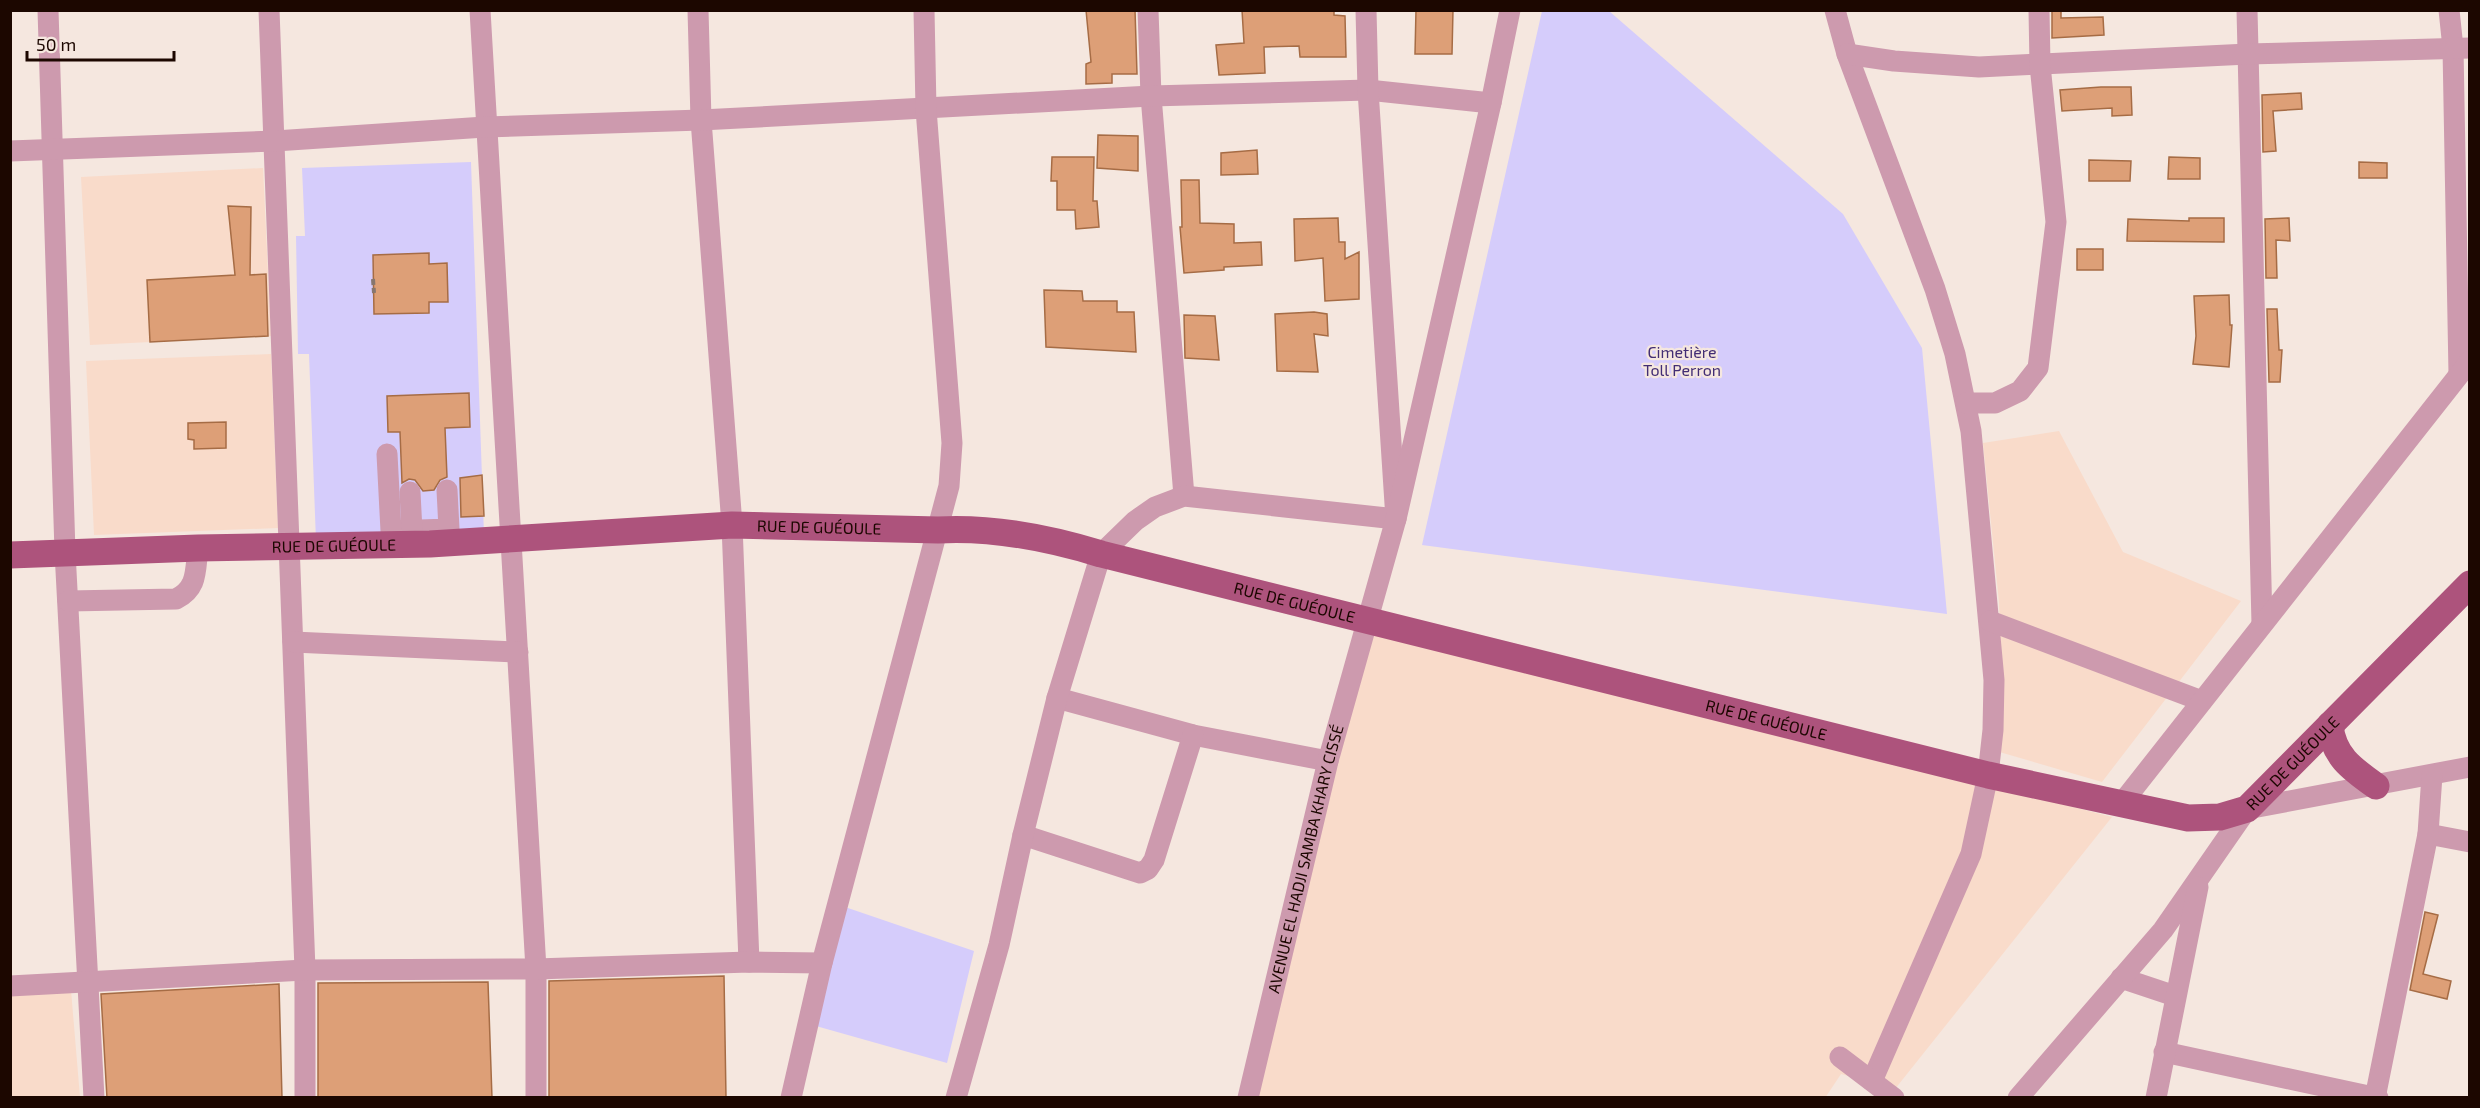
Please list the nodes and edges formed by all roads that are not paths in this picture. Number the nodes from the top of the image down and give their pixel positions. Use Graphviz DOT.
graph roads {
  1 [pos="48,10"];
  2 [pos="269,10"];
  3 [pos="480,10"];
  4 [pos="698,10"];
  5 [pos="924,10"];
  6 [pos="1148,10"];
  7 [pos="1366,10"];
  8 [pos="1510,10"];
  9 [pos="1835,10"];
  10 [pos="2039,10"];
  11 [pos="2247,10"];
  12 [pos="2449,10"];
  13 [pos="2461,48"];
  14 [pos="1847,54"];
  15 [pos="2248,54"];
  16 [pos="2040,64"];
  17 [pos="1368,90"];
  18 [pos="1151,96"];
  19 [pos="1491,103"];
  20 [pos="926,109"];
  21 [pos="701,120"];
  22 [pos="485,127"];
  23 [pos="275,141"];
  24 [pos="51,149"];
  25 [pos="10,151"];
  26 [pos="2464,368"];
  27 [pos="1966,403"];
  28 [pos="387,454"];
  29 [pos="447,490"];
  30 [pos="410,492"];
  31 [pos="1184,496"];
  32 [pos="1396,519"];
  33 [pos="732,525"];
  34 [pos="938,530"];
  35 [pos="424,535"];
  36 [pos="512,538"];
  37 [pos="289,547"];
  38 [pos="198,548"];
  39 [pos="65,552"];
  40 [pos="1101,554"];
  41 [pos="10,555"];
  42 [pos="2469,584"];
  43 [pos="68,601"];
  44 [pos="1366,620"];
  45 [pos="1990,621"];
  46 [pos="2262,624"];
  47 [pos="293,642"];
  48 [pos="518,652"];
  49 [pos="1057,698"];
  50 [pos="2202,701"];
  51 [pos="2330,725"];
  52 [pos="1193,735"];
  53 [pos="1328,761"];
  54 [pos="2469,767"];
  55 [pos="1988,776"];
  56 [pos="2432,776"];
  57 [pos="2376,786"];
  58 [pos="2122,803"];
  59 [pos="2247,809"];
  60 [pos="2428,834"];
  61 [pos="1023,835"];
  62 [pos="2469,842"];
  63 [pos="2200,878"];
  64 [pos="749,962"];
  65 [pos="822,963"];
  66 [pos="536,969"];
  67 [pos="305,970"];
  68 [pos="2121,978"];
  69 [pos="88,983"];
  70 [pos="10,986"];
  71 [pos="2175,996"];
  72 [pos="2164,1052"];
  73 [pos="1840,1057"];
  74 [pos="1872,1081"];
  75 [pos="2376,1097"];
  76 [pos="94,1098"];
  77 [pos="305,1098"];
  78 [pos="536,1098"];
  79 [pos="791,1098"];
  80 [pos="956,1098"];
  81 [pos="1248,1098"];
  82 [pos="1894,1098"];
  83 [pos="2018,1098"];
  84 [pos="2156,1098"];
  1 -- 24 [label="street"];
  2 -- 23 [label="street"];
  3 -- 22 [label="street"];
  4 -- 21 [label="street"];
  5 -- 20 [label="street"];
  6 -- 18 [label="street"];
  7 -- 17 [label="street"];
  8 -- 19 [label="street, AVENUE EL HADJI SAMBA KHARY CISSÉ"];
  9 -- 14 [label="street"];
  10 -- 16 [label="street"];
  11 -- 15 [label="street"];
  12 -- 13 [label="street"];
  13 -- 15 [label="street"];
  13 -- 26 [label="street"];
  14 -- 16 [label="street"];
  14 -- 27 [label="street"];
  15 -- 16 [label="street"];
  15 -- 46 [label="street"];
  16 -- 27 [label="street"];
  17 -- 18 [label="street"];
  17 -- 19 [label="street"];
  17 -- 32 [label="street"];
  18 -- 20 [label="street"];
  18 -- 31 [label="street"];
  19 -- 32 [label="street, AVENUE EL HADJI SAMBA KHARY CISSÉ"];
  20 -- 21 [label="street"];
  20 -- 34 [label="street"];
  21 -- 22 [label="street"];
  21 -- 33 [label="street"];
  22 -- 23 [label="street"];
  22 -- 36 [label="street"];
  23 -- 24 [label="street"];
  23 -- 37 [label="street"];
  24 -- 25 [label="street"];
  24 -- 39 [label="street"];
  26 -- 46 [label="street"];
  27 -- 45 [label="street"];
  28 -- 35 [label="street"];
  29 -- 35 [label="street"];
  30 -- 35 [label="street"];
  31 -- 32 [label="street"];
  31 -- 40 [label="street"];
  32 -- 44 [label="street, AVENUE EL HADJI SAMBA KHARY CISSÉ"];
  33 -- 34 [label="main road, RUE DE GUÉOULE"];
  33 -- 36 [label="main road, RUE DE GUÉOULE"];
  33 -- 64 [label="street"];
  34 -- 40 [label="main road, RUE DE GUÉOULE"];
  34 -- 65 [label="street"];
  35 -- 36 [label="main road, RUE DE GUÉOULE"];
  35 -- 37 [label="main road, RUE DE GUÉOULE"];
  36 -- 48 [label="street"];
  37 -- 38 [label="main road, RUE DE GUÉOULE"];
  37 -- 47 [label="street"];
  38 -- 39 [label="main road, RUE DE GUÉOULE"];
  38 -- 43 [label="street"];
  39 -- 41 [label="main road, RUE DE GUÉOULE"];
  39 -- 43 [label="street"];
  40 -- 44 [label="main road, RUE DE GUÉOULE"];
  40 -- 49 [label="street"];
  42 -- 51 [label="main road, RUE DE GUÉOULE"];
  43 -- 69 [label="street"];
  44 -- 53 [label="street, AVENUE EL HADJI SAMBA KHARY CISSÉ"];
  44 -- 55 [label="main road, RUE DE GUÉOULE"];
  45 -- 50 [label="street"];
  45 -- 55 [label="street"];
  46 -- 50 [label="street"];
  47 -- 48 [label="street"];
  47 -- 67 [label="street"];
  48 -- 66 [label="street"];
  49 -- 52 [label="street"];
  49 -- 61 [label="street"];
  50 -- 58 [label="street"];
  51 -- 57 [label="main road"];
  51 -- 59 [label="main road, RUE DE GUÉOULE"];
  52 -- 53 [label="street"];
  52 -- 61 [label="street"];
  53 -- 81 [label="street, AVENUE EL HADJI SAMBA KHARY CISSÉ"];
  54 -- 56 [label="street"];
  55 -- 58 [label="main road, RUE DE GUÉOULE"];
  55 -- 74 [label="street"];
  56 -- 57 [label="street"];
  56 -- 60 [label="street"];
  57 -- 59 [label="street"];
  58 -- 59 [label="main road, RUE DE GUÉOULE"];
  59 -- 63 [label="street"];
  60 -- 62 [label="street"];
  60 -- 75 [label="street"];
  61 -- 80 [label="street"];
  63 -- 68 [label="street"];
  63 -- 71 [label="street"];
  64 -- 65 [label="street"];
  64 -- 66 [label="street"];
  65 -- 79 [label="street"];
  66 -- 67 [label="street"];
  66 -- 78 [label="street"];
  67 -- 69 [label="street"];
  67 -- 77 [label="street"];
  68 -- 71 [label="street"];
  68 -- 83 [label="street"];
  69 -- 70 [label="street"];
  69 -- 76 [label="street"];
  71 -- 72 [label="street"];
  72 -- 75 [label="street"];
  72 -- 84 [label="street"];
  73 -- 74 [label="street"];
  74 -- 82 [label="street"];
}
